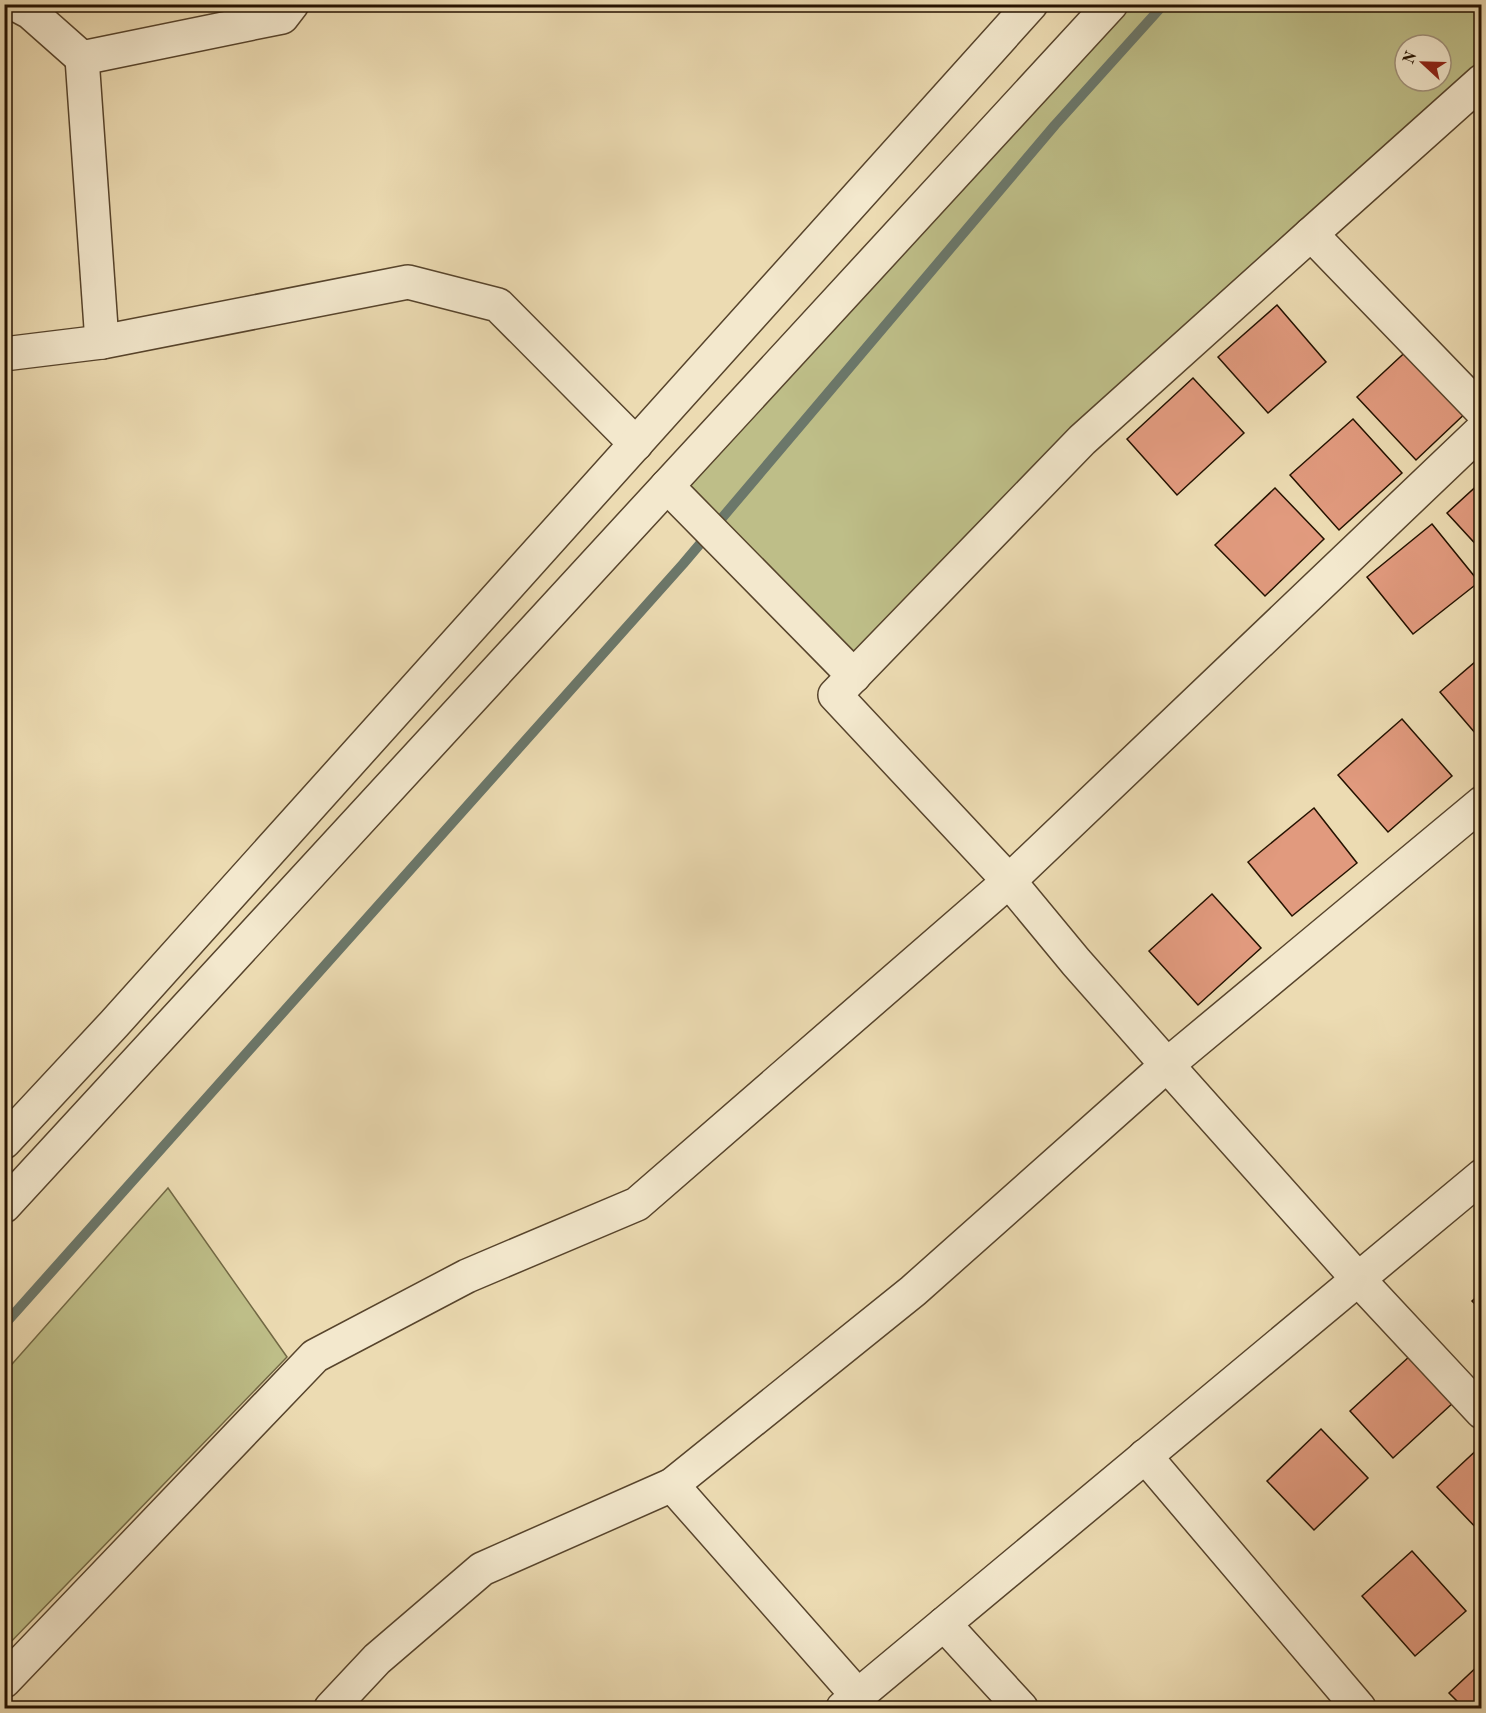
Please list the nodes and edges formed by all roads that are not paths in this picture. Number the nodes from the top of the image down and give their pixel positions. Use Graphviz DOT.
graph roads {
  1 [pos="292,4"];
  2 [pos="1031,4"];
  3 [pos="1111,4"];
  4 [pos="26,7"];
  5 [pos="82,58"];
  6 [pos="1482,81"];
  7 [pos="1311,234"];
  8 [pos="102,342"];
  9 [pos="4,354"];
  10 [pos="1482,411"];
  11 [pos="1482,430"];
  12 [pos="636,444"];
  13 [pos="667,486"];
  14 [pos="854,676"];
  15 [pos="1482,803"];
  16 [pos="1009,881"];
  17 [pos="1167,1065"];
  18 [pos="4,1142"];
  19 [pos="1482,1176"];
  20 [pos="4,1206"];
  21 [pos="1358,1279"];
  22 [pos="1482,1412"];
  23 [pos="1145,1456"];
  24 [pos="672,1485"];
  25 [pos="944,1624"];
  26 [pos="4,1681"];
  27 [pos="851,1702"];
  28 [pos="332,1708"];
  29 [pos="1021,1708"];
  30 [pos="1359,1708"];
  1 -- 5 [label="street"];
  2 -- 12 [label="street"];
  3 -- 13 [label="street"];
  4 -- 5 [label="street"];
  5 -- 8 [label="street"];
  6 -- 7 [label="street"];
  7 -- 10 [label="street"];
  7 -- 14 [label="street"];
  8 -- 9 [label="street"];
  8 -- 12 [label="street"];
  11 -- 16 [label="street"];
  12 -- 18 [label="street"];
  13 -- 14 [label="street"];
  13 -- 20 [label="street"];
  14 -- 16 [label="street"];
  15 -- 17 [label="street"];
  16 -- 17 [label="street"];
  16 -- 26 [label="street"];
  17 -- 21 [label="street"];
  17 -- 24 [label="street"];
  19 -- 21 [label="street"];
  21 -- 22 [label="street"];
  21 -- 23 [label="street"];
  23 -- 25 [label="street"];
  23 -- 30 [label="street"];
  24 -- 27 [label="street"];
  24 -- 28 [label="street"];
  25 -- 27 [label="street"];
  25 -- 29 [label="street"];
}
